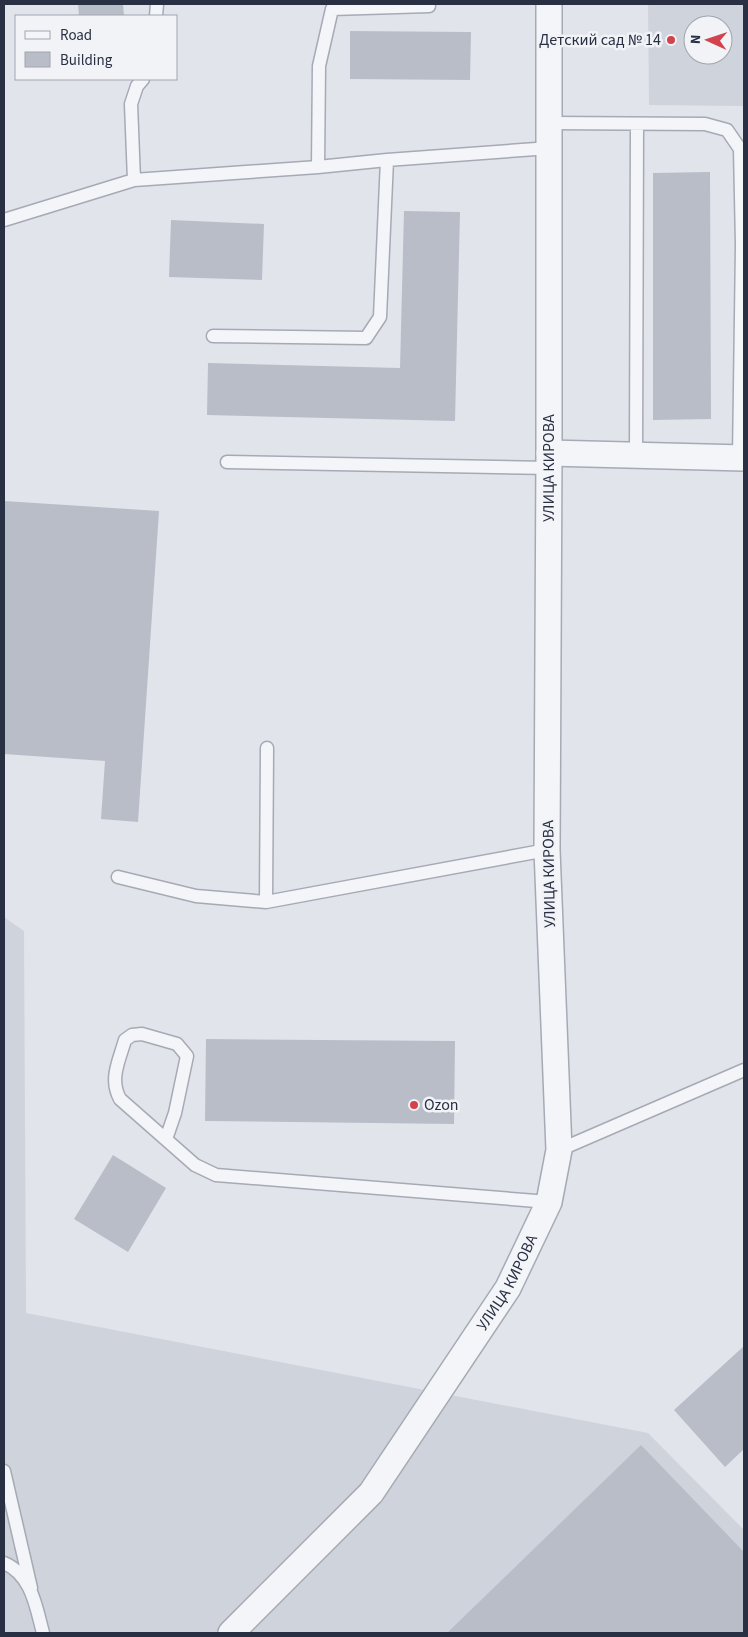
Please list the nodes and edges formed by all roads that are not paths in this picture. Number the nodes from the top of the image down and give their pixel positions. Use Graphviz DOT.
graph roads {
  1 [pos="549,4"];
  2 [pos="334,6"];
  3 [pos="429,6"];
  4 [pos="142,80"];
  5 [pos="550,123"];
  6 [pos="637,124"];
  7 [pos="550,148"];
  8 [pos="387,160"];
  9 [pos="318,167"];
  10 [pos="134,180"];
  11 [pos="4,220"];
  12 [pos="743,245"];
  13 [pos="742,332"];
  14 [pos="212,336"];
  15 [pos="636,455"];
  16 [pos="742,458"];
  17 [pos="549,460"];
  18 [pos="228,462"];
  19 [pos="267,748"];
  20 [pos="547,850"];
  21 [pos="118,878"];
  22 [pos="266,902"];
  23 [pos="744,1070"];
  24 [pos="166,1139"];
  25 [pos="559,1150"];
  26 [pos="549,1202"];
  27 [pos="4,1471"];
  28 [pos="4,1562"];
  29 [pos="31,1588"];
  30 [pos="43,1633"];
  31 [pos="231,1633"];
  1 -- 5 [label="street, УЛИЦА КИРОВА"];
  2 -- 3 [label="lane"];
  2 -- 9 [label="lane"];
  4 -- 10 [label="lane"];
  5 -- 6 [label="lane"];
  5 -- 7 [label="street, УЛИЦА КИРОВА"];
  6 -- 12 [label="lane"];
  6 -- 15 [label="lane"];
  7 -- 8 [label="lane"];
  7 -- 17 [label="street, УЛИЦА КИРОВА"];
  8 -- 9 [label="lane"];
  8 -- 14 [label="lane"];
  9 -- 10 [label="lane"];
  10 -- 11 [label="lane"];
  12 -- 13 [label="lane"];
  13 -- 16 [label="lane"];
  15 -- 16 [label="street"];
  15 -- 17 [label="street"];
  17 -- 18 [label="lane"];
  17 -- 20 [label="street, УЛИЦА КИРОВА"];
  19 -- 22 [label="lane"];
  20 -- 22 [label="lane"];
  20 -- 25 [label="street, УЛИЦА КИРОВА"];
  21 -- 22 [label="lane"];
  23 -- 25 [label="lane"];
  24 -- 24 [label="lane"];
  24 -- 26 [label="lane"];
  25 -- 26 [label="street, УЛИЦА КИРОВА"];
  26 -- 31 [label="street, УЛИЦА КИРОВА"];
  27 -- 29 [label="lane"];
  28 -- 29 [label="lane"];
  29 -- 30 [label="lane"];
}
